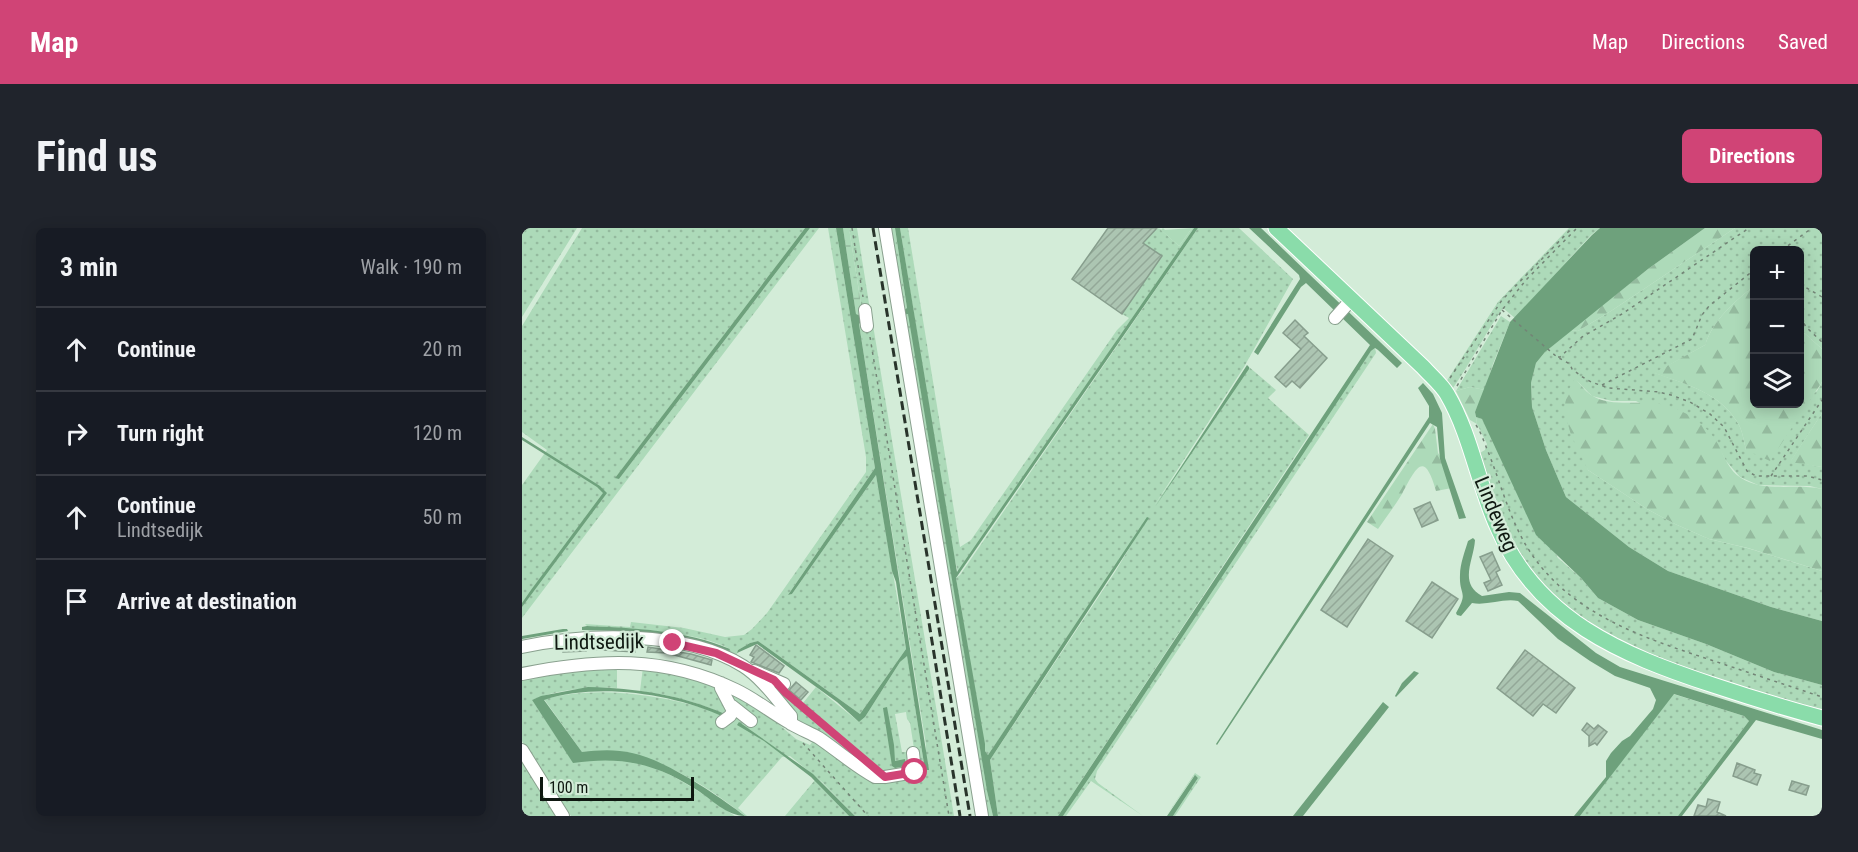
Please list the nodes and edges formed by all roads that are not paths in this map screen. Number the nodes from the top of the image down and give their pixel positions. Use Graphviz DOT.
graph roads {
  1 [pos="885,228"];
  2 [pos="1276,228"];
  3 [pos="865,310"];
  4 [pos="867,326"];
  5 [pos="522,646"];
  6 [pos="715,660"];
  7 [pos="740,665"];
  8 [pos="522,674"];
  9 [pos="721,683"];
  10 [pos="778,683"];
  11 [pos="732,706"];
  12 [pos="1822,718"];
  13 [pos="751,721"];
  14 [pos="722,722"];
  15 [pos="791,724"];
  16 [pos="522,750"];
  17 [pos="913,753"];
  18 [pos="867,761"];
  19 [pos="885,777"];
  20 [pos="563,816"];
  21 [pos="982,816"];
  1 -- 21 [label="street"];
  2 -- 12 [label="main road, Lindeweg"];
  3 -- 4 [label="street"];
  5 -- 7 [label="street, Lindtsedijk"];
  6 -- 7 [label="street"];
  7 -- 10 [label="street"];
  7 -- 15 [label="street, Lindtsedijk"];
  8 -- 9 [label="street, Lindtsedijk"];
  9 -- 11 [label="street"];
  9 -- 15 [label="street, Lindtsedijk"];
  11 -- 13 [label="street"];
  11 -- 14 [label="street"];
  15 -- 19 [label="street"];
  16 -- 20 [label="street"];
  17 -- 19 [label="street"];
  18 -- 19 [label="street"];
}
